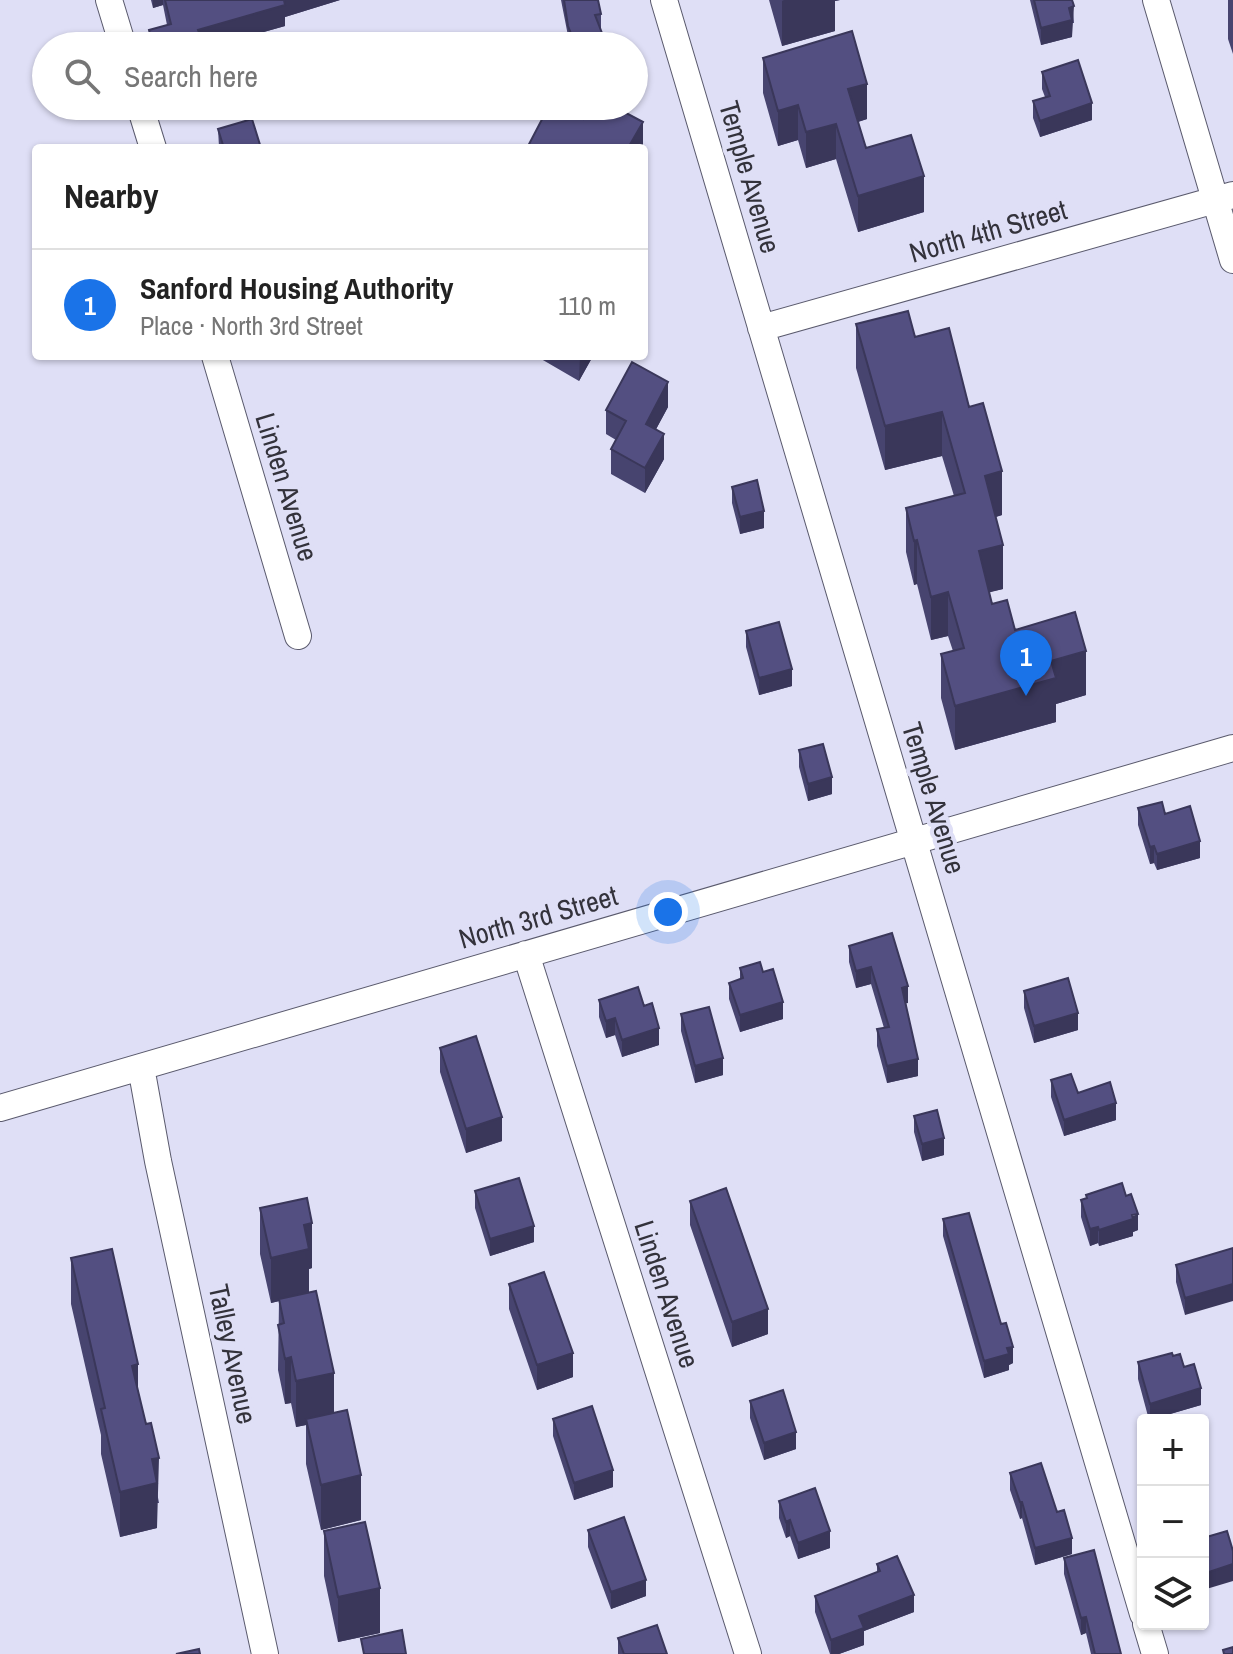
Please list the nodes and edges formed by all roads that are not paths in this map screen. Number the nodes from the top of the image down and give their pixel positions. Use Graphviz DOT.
graph roads {
  1 [pos="109,0"];
  2 [pos="664,0"];
  3 [pos="1156,0"];
  4 [pos="119,32"];
  5 [pos="144,120"];
  6 [pos="152,144"];
  7 [pos="1224,198"];
  8 [pos="1233,260"];
  9 [pos="761,328"];
  10 [pos="216,360"];
  11 [pos="298,636"];
  12 [pos="1233,748"];
  13 [pos="913,840"];
  14 [pos="526,954"];
  15 [pos="141,1067"];
  16 [pos="0,1108"];
  17 [pos="1137,1594"];
  18 [pos="1148,1630"];
  19 [pos="265,1654"];
  20 [pos="748,1654"];
  21 [pos="1155,1654"];
  1 -- 4 [label="street"];
  2 -- 9 [label="street, Temple Avenue"];
  3 -- 7 [label="street"];
  5 -- 6 [label="street"];
  7 -- 8 [label="street"];
  7 -- 9 [label="street, North 4th Street"];
  9 -- 13 [label="street, Temple Avenue"];
  10 -- 11 [label="street, Linden Avenue"];
  12 -- 13 [label="street, North 3rd Street"];
  13 -- 14 [label="street, North 3rd Street"];
  13 -- 17 [label="street, Temple Avenue"];
  14 -- 15 [label="street, North 3rd Street"];
  14 -- 20 [label="street, Linden Avenue"];
  15 -- 16 [label="street, North 3rd Street"];
  15 -- 19 [label="street, Talley Avenue"];
  18 -- 21 [label="street"];
}
